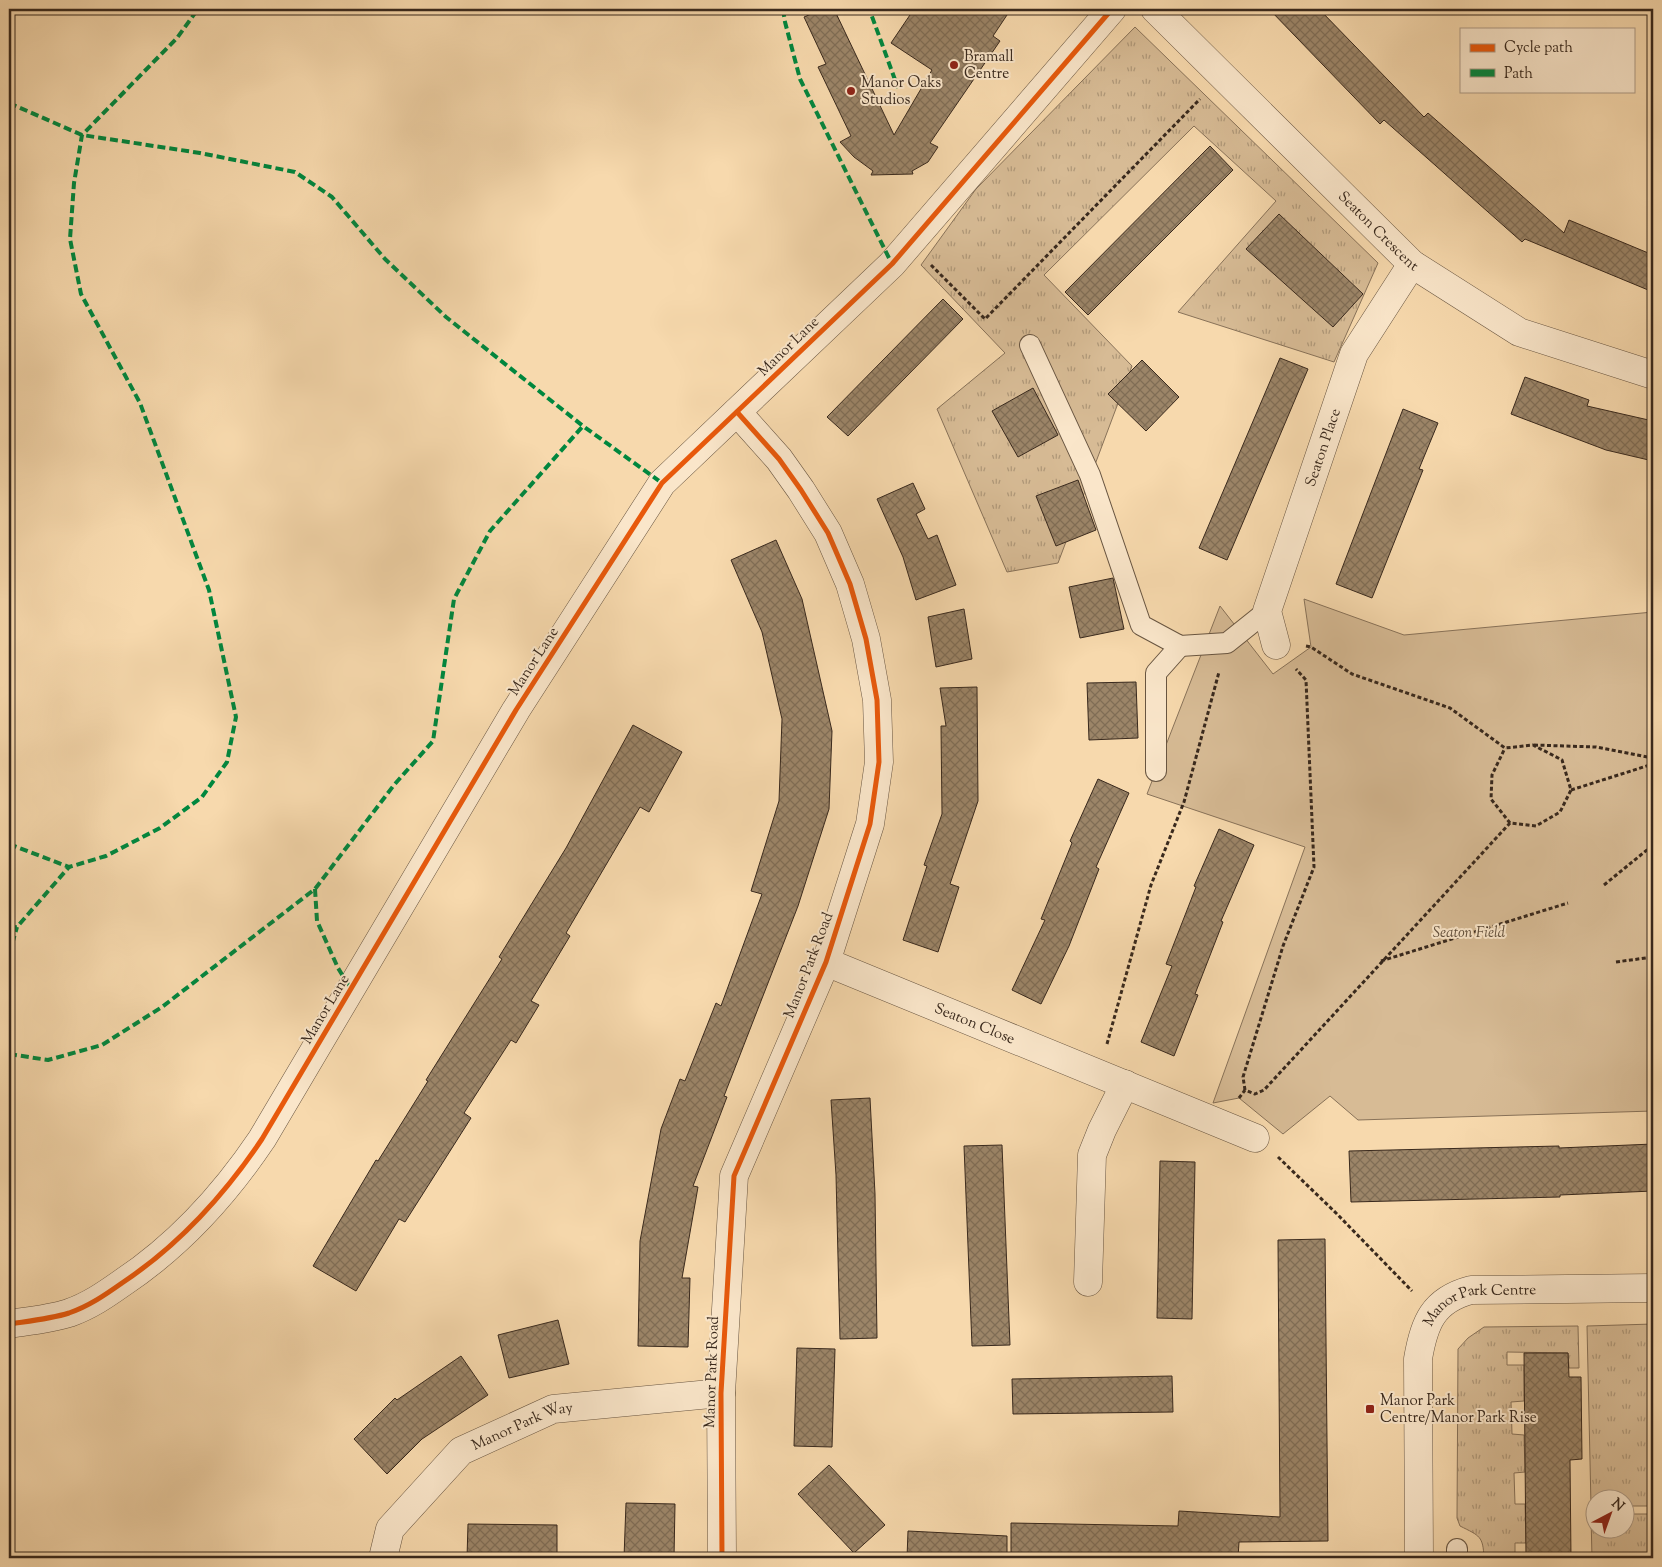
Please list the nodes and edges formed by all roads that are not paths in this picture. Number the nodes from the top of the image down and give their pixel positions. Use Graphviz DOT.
graph roads {
  1 [pos="1112,9"];
  2 [pos="1155,9"];
  3 [pos="1412,264"];
  4 [pos="1030,345"];
  5 [pos="1653,375"];
  6 [pos="737,412"];
  7 [pos="1267,611"];
  8 [pos="1276,644"];
  9 [pos="1180,646"];
  10 [pos="1156,771"];
  11 [pos="826,962"];
  12 [pos="1125,1084"];
  13 [pos="1243,1133"];
  14 [pos="1088,1282"];
  15 [pos="1653,1288"];
  16 [pos="9,1324"];
  17 [pos="721,1393"];
  18 [pos="383,1558"];
  19 [pos="722,1558"];
  20 [pos="1419,1558"];
  1 -- 6 [label="street, Manor Lane"];
  2 -- 3 [label="street, Seaton Crescent"];
  3 -- 5 [label="street, Seaton Crescent"];
  3 -- 7 [label="street, Seaton Place"];
  4 -- 9 [label="lane"];
  6 -- 11 [label="street, Manor Park Road"];
  6 -- 16 [label="street, Manor Lane"];
  7 -- 8 [label="street"];
  7 -- 9 [label="lane"];
  9 -- 10 [label="lane"];
  11 -- 12 [label="street, Seaton Close"];
  11 -- 17 [label="street, Manor Park Road"];
  12 -- 13 [label="street, Seaton Close"];
  12 -- 14 [label="street"];
  15 -- 20 [label="street, Manor Park Centre"];
  17 -- 18 [label="street, Manor Park Way"];
  17 -- 19 [label="street, Manor Park Road"];
}
